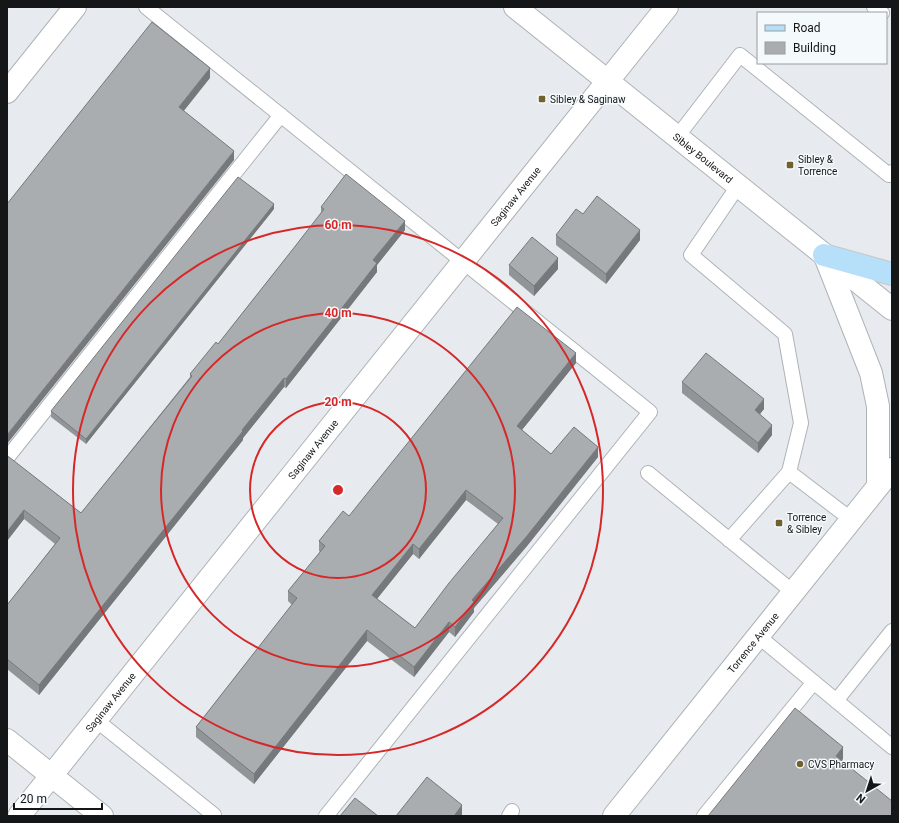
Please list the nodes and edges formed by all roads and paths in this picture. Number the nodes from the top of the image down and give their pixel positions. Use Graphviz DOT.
graph roads {
  1 [pos="75,7"];
  2 [pos="146,7"];
  3 [pos="515,7"];
  4 [pos="667,7"];
  5 [pos="608,82"];
  6 [pos="7,92"];
  7 [pos="281,115"];
  8 [pos="676,137"];
  9 [pos="892,172"];
  10 [pos="738,186"];
  11 [pos="824,255"];
  12 [pos="463,262"];
  13 [pos="892,274"];
  14 [pos="892,309"];
  15 [pos="7,458"];
  16 [pos="892,469"];
  17 [pos="789,472"];
  18 [pos="648,473"];
  19 [pos="878,486"];
  20 [pos="852,520"];
  21 [pos="729,540"];
  22 [pos="793,592"];
  23 [pos="892,631"];
  24 [pos="758,636"];
  25 [pos="814,682"];
  26 [pos="836,701"];
  27 [pos="96,720"];
  28 [pos="7,740"];
  29 [pos="892,747"];
  30 [pos="52,776"];
  31 [pos="214,815"];
  32 [pos="19,816"];
  33 [pos="102,816"];
  34 [pos="326,816"];
  35 [pos="614,816"];
  36 [pos="704,816"];
  1 -- 6 [label="street"];
  2 -- 7 [label="lane"];
  3 -- 5 [label="street, Sibley Boulevard"];
  4 -- 5 [label="street, Saginaw Avenue"];
  5 -- 8 [label="street, Sibley Boulevard"];
  5 -- 12 [label="street, Saginaw Avenue"];
  7 -- 12 [label="lane"];
  7 -- 15 [label="lane"];
  8 -- 9 [label="lane"];
  8 -- 10 [label="street, Sibley Boulevard"];
  10 -- 11 [label="street, Sibley Boulevard"];
  10 -- 17 [label="lane"];
  11 -- 13 [label="main road"];
  11 -- 14 [label="street, Sibley Boulevard"];
  11 -- 19 [label="street"];
  12 -- 27 [label="street, Saginaw Avenue"];
  12 -- 34 [label="lane"];
  16 -- 19 [label="street, Torrence Avenue"];
  17 -- 20 [label="lane"];
  17 -- 21 [label="lane"];
  18 -- 21 [label="lane"];
  19 -- 20 [label="street, Torrence Avenue"];
  20 -- 22 [label="street, Torrence Avenue"];
  21 -- 22 [label="lane"];
  22 -- 24 [label="street, Torrence Avenue"];
  23 -- 26 [label="lane"];
  24 -- 25 [label="lane"];
  24 -- 35 [label="street, Torrence Avenue"];
  25 -- 26 [label="lane"];
  25 -- 36 [label="lane"];
  26 -- 29 [label="lane"];
  27 -- 30 [label="street, Saginaw Avenue"];
  27 -- 31 [label="lane"];
  28 -- 30 [label="street"];
  30 -- 32 [label="street, Saginaw Avenue"];
  30 -- 33 [label="street"];
}
